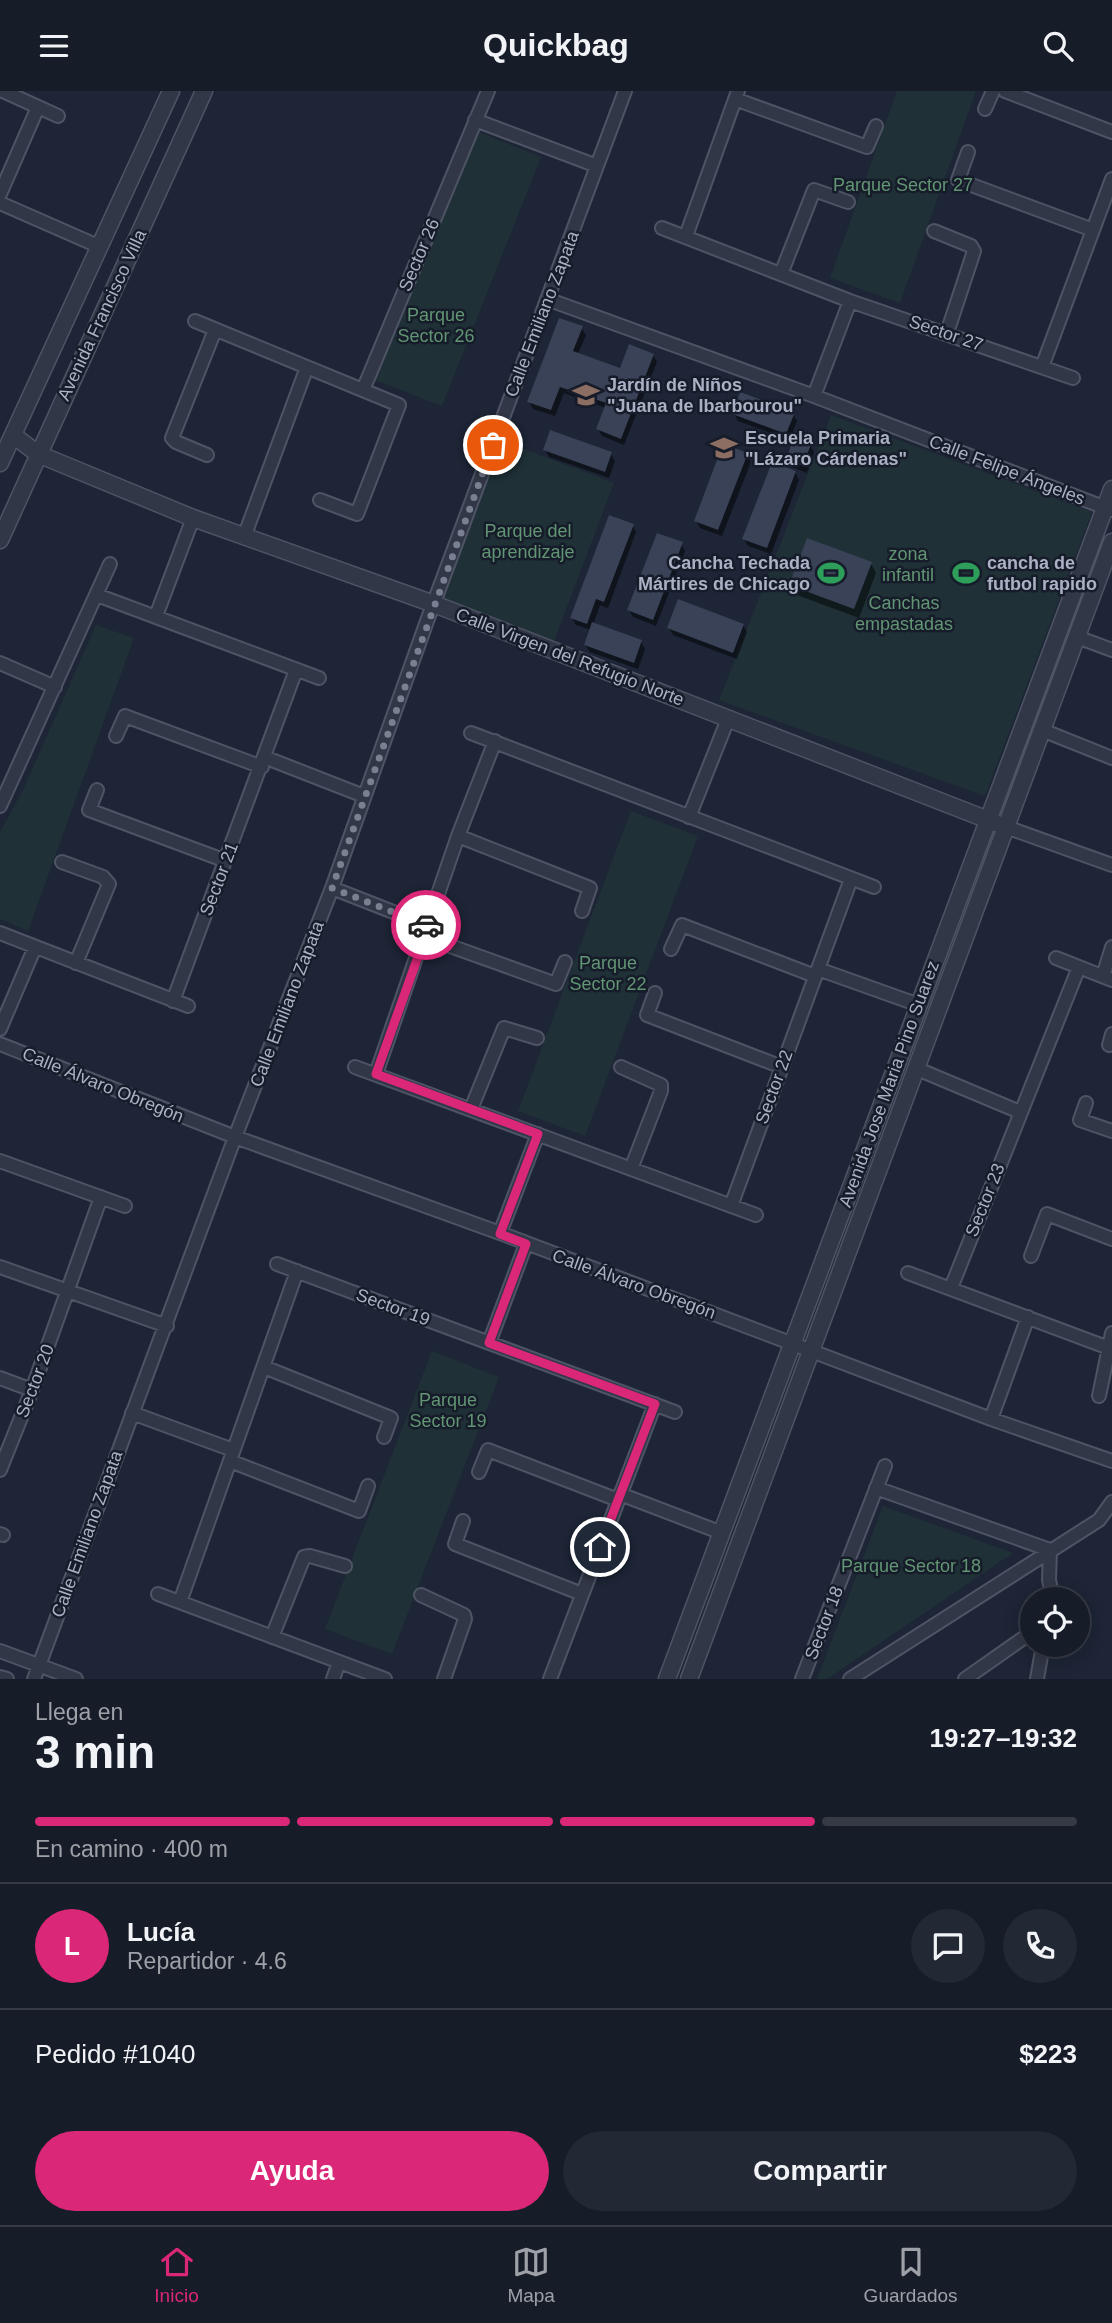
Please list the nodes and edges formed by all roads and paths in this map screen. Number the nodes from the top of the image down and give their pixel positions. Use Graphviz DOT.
graph roads {
  1 [pos="3,91"];
  2 [pos="171,91"];
  3 [pos="204,91"];
  4 [pos="488,91"];
  5 [pos="625,91"];
  6 [pos="993,91"];
  7 [pos="1005,91"];
  8 [pos="736,95"];
  9 [pos="38,107"];
  10 [pos="985,109"];
  11 [pos="58,117"];
  12 [pos="475,120"];
  13 [pos="876,126"];
  14 [pos="1112,132"];
  15 [pos="968,152"];
  16 [pos="597,166"];
  17 [pos="1112,179"];
  18 [pos="0,194"];
  19 [pos="848,202"];
  20 [pos="0,203"];
  21 [pos="662,227"];
  22 [pos="1093,230"];
  23 [pos="934,231"];
  24 [pos="686,236"];
  25 [pos="98,246"];
  26 [pos="781,274"];
  27 [pos="547,299"];
  28 [pos="850,301"];
  29 [pos="195,321"];
  30 [pos="215,330"];
  31 [pos="947,333"];
  32 [pos="307,367"];
  33 [pos="1042,367"];
  34 [pos="1073,378"];
  35 [pos="363,390"];
  36 [pos="814,396"];
  37 [pos="6,432"];
  38 [pos="38,454"];
  39 [pos="207,455"];
  40 [pos="0,463"];
  41 [pos="1112,489"];
  42 [pos="320,500"];
  43 [pos="1108,509"];
  44 [pos="193,518"];
  45 [pos="244,537"];
  46 [pos="0,540"];
  47 [pos="1112,543"];
  48 [pos="110,564"];
  49 [pos="97,595"];
  50 [pos="434,604"];
  51 [pos="156,617"];
  52 [pos="1077,637"];
  53 [pos="1112,650"];
  54 [pos="0,663"];
  55 [pos="296,670"];
  56 [pos="319,678"];
  57 [pos="55,687"];
  58 [pos="728,719"];
  59 [pos="1042,730"];
  60 [pos="471,733"];
  61 [pos="116,736"];
  62 [pos="495,741"];
  63 [pos="1112,758"];
  64 [pos="263,762"];
  65 [pos="97,790"];
  66 [pos="364,796"];
  67 [pos="0,806"];
  68 [pos="689,817"];
  69 [pos="987,820"];
  70 [pos="1006,827"];
  71 [pos="458,836"];
  72 [pos="226,860"];
  73 [pos="62,862"];
  74 [pos="1112,865"];
  75 [pos="851,879"];
  76 [pos="874,887"];
  77 [pos="332,888"];
  78 [pos="582,911"];
  79 [pos="427,931"];
  80 [pos="0,933"];
  81 [pos="35,947"];
  82 [pos="1112,947"];
  83 [pos="671,949"];
  84 [pos="1056,958"];
  85 [pos="565,962"];
  86 [pos="76,963"];
  87 [pos="1079,967"];
  88 [pos="816,973"];
  89 [pos="1107,978"];
  90 [pos="655,993"];
  91 [pos="173,1001"];
  92 [pos="919,1005"];
  93 [pos="188,1006"];
  94 [pos="0,1029"];
  95 [pos="537,1038"];
  96 [pos="0,1044"];
  97 [pos="355,1067"];
  98 [pos="621,1067"];
  99 [pos="782,1067"];
  100 [pos="915,1068"];
  101 [pos="376,1074"];
  102 [pos="1086,1103"];
  103 [pos="471,1109"];
  104 [pos="1020,1112"];
  105 [pos="1112,1131"];
  106 [pos="538,1134"];
  107 [pos="235,1137"];
  108 [pos="0,1160"];
  109 [pos="631,1169"];
  110 [pos="101,1197"];
  111 [pos="125,1206"];
  112 [pos="731,1206"];
  113 [pos="756,1215"];
  114 [pos="500,1234"];
  115 [pos="1112,1238"];
  116 [pos="526,1244"];
  117 [pos="1031,1256"];
  118 [pos="277,1263"];
  119 [pos="0,1267"];
  120 [pos="297,1271"];
  121 [pos="908,1273"];
  122 [pos="951,1288"];
  123 [pos="67,1292"];
  124 [pos="1028,1317"];
  125 [pos="167,1326"];
  126 [pos="1112,1333"];
  127 [pos="489,1343"];
  128 [pos="793,1343"];
  129 [pos="1109,1348"];
  130 [pos="811,1350"];
  131 [pos="264,1367"];
  132 [pos="0,1377"];
  133 [pos="33,1390"];
  134 [pos="1099,1396"];
  135 [pos="655,1404"];
  136 [pos="675,1412"];
  137 [pos="132,1413"];
  138 [pos="991,1419"];
  139 [pos="384,1437"];
  140 [pos="232,1456"];
  141 [pos="1112,1461"];
  142 [pos="885,1466"];
  143 [pos="0,1470"];
  144 [pos="479,1472"];
  145 [pos="368,1486"];
  146 [pos="876,1488"];
  147 [pos="619,1497"];
  148 [pos="1112,1502"];
  149 [pos="463,1521"];
  150 [pos="722,1533"];
  151 [pos="1050,1550"];
  152 [pos="345,1566"];
  153 [pos="1050,1587"];
  154 [pos="158,1594"];
  155 [pos="582,1594"];
  156 [pos="421,1595"];
  157 [pos="180,1602"];
  158 [pos="272,1637"];
  159 [pos="1020,1640"];
  160 [pos="0,1651"];
  161 [pos="1041,1657"];
  162 [pos="339,1662"];
  163 [pos="39,1665"];
  164 [pos="0,1677"];
  165 [pos="7,1679"];
  166 [pos="34,1679"];
  167 [pos="76,1679"];
  168 [pos="333,1679"];
  169 [pos="384,1679"];
  170 [pos="444,1679"];
  171 [pos="550,1679"];
  172 [pos="667,1679"];
  173 [pos="689,1679"];
  174 [pos="802,1679"];
  175 [pos="850,1679"];
  176 [pos="965,1679"];
  177 [pos="1037,1679"];
  1 -- 9 [label="street"];
  2 -- 25 [label="street, Avenida Francisco Villa"];
  3 -- 38 [label="street, Avenida Francisco Villa"];
  4 -- 12 [label="street, Sector 26"];
  5 -- 16 [label="street, Calle Emiliano Zapata"];
  6 -- 10 [label="street"];
  7 -- 14 [label="street"];
  8 -- 13 [label="street"];
  8 -- 24 [label="street"];
  9 -- 11 [label="street"];
  9 -- 18 [label="street"];
  12 -- 16 [label="street"];
  12 -- 35 [label="street, Sector 26"];
  15 -- 22 [label="street"];
  16 -- 27 [label="street, Calle Emiliano Zapata"];
  17 -- 22 [label="street"];
  19 -- 26 [label="street"];
  20 -- 25 [label="street"];
  21 -- 24 [label="street, Sector 27"];
  22 -- 33 [label="street"];
  23 -- 31 [label="street"];
  24 -- 26 [label="street, Sector 27"];
  25 -- 37 [label="street, Avenida Francisco Villa"];
  26 -- 28 [label="street, Sector 27"];
  27 -- 36 [label="street, Calle Felipe Ángeles"];
  27 -- 50 [label="street, Calle Emiliano Zapata"];
  28 -- 31 [label="street, Sector 27"];
  28 -- 36 [label="street"];
  29 -- 30 [label="street"];
  30 -- 32 [label="street"];
  30 -- 39 [label="street"];
  31 -- 33 [label="street, Sector 27"];
  32 -- 35 [label="street"];
  32 -- 45 [label="street"];
  33 -- 34 [label="street, Sector 27"];
  35 -- 42 [label="street"];
  36 -- 43 [label="street, Calle Felipe Ángeles"];
  37 -- 38 [label="street, Calle Virgen del Refugio Norte"];
  37 -- 40 [label="street, Avenida Francisco Villa"];
  38 -- 44 [label="street, Calle Virgen del Refugio Norte"];
  38 -- 46 [label="street, Avenida Francisco Villa"];
  41 -- 43 [label="street, Avenida Jose Maria Pino Suarez"];
  43 -- 69 [label="street, Avenida Jose Maria Pino Suarez"];
  44 -- 45 [label="street, Calle Virgen del Refugio Norte"];
  44 -- 51 [label="street"];
  45 -- 50 [label="street, Calle Virgen del Refugio Norte"];
  47 -- 52 [label="street, Avenida Jose Maria Pino Suarez"];
  48 -- 49 [label="street"];
  49 -- 51 [label="street"];
  49 -- 57 [label="street"];
  50 -- 58 [label="street, Calle Virgen del Refugio Norte"];
  50 -- 66 [label="street, Calle Emiliano Zapata"];
  51 -- 55 [label="street"];
  52 -- 53 [label="street"];
  52 -- 59 [label="street, Avenida Jose Maria Pino Suarez"];
  54 -- 57 [label="street"];
  55 -- 56 [label="street"];
  55 -- 64 [label="street, Sector 21"];
  57 -- 67 [label="street"];
  58 -- 68 [label="street"];
  58 -- 69 [label="street, Calle Virgen del Refugio Norte"];
  59 -- 63 [label="street"];
  59 -- 70 [label="street, Avenida Jose Maria Pino Suarez"];
  60 -- 62 [label="street"];
  61 -- 64 [label="street"];
  62 -- 68 [label="street"];
  62 -- 71 [label="street"];
  64 -- 66 [label="street"];
  64 -- 72 [label="street, Sector 21"];
  65 -- 72 [label="street"];
  66 -- 77 [label="street, Calle Emiliano Zapata"];
  68 -- 75 [label="street"];
  69 -- 70 [label="street, Calle Virgen del Refugio Norte"];
  69 -- 92 [label="street, Avenida Jose Maria Pino Suarez"];
  70 -- 74 [label="street"];
  70 -- 100 [label="street, Avenida Jose Maria Pino Suarez"];
  71 -- 78 [label="street"];
  71 -- 79 [label="street"];
  72 -- 91 [label="street, Sector 21"];
  73 -- 86 [label="street"];
  75 -- 76 [label="street"];
  75 -- 88 [label="street, Sector 22"];
  77 -- 79 [label="street"];
  77 -- 107 [label="street, Calle Emiliano Zapata"];
  79 -- 85 [label="street"];
  79 -- 101 [label="street"];
  80 -- 81 [label="street"];
  81 -- 86 [label="street"];
  81 -- 94 [label="street"];
  82 -- 89 [label="street"];
  83 -- 88 [label="street"];
  84 -- 87 [label="street"];
  86 -- 91 [label="street"];
  87 -- 89 [label="street"];
  87 -- 104 [label="street, Sector 23"];
  88 -- 92 [label="street"];
  88 -- 99 [label="street, Sector 22"];
  90 -- 99 [label="street"];
  91 -- 93 [label="street"];
  92 -- 128 [label="street, Avenida Jose Maria Pino Suarez"];
  95 -- 103 [label="street"];
  96 -- 107 [label="street, Calle Álvaro Obregón"];
  97 -- 101 [label="street"];
  98 -- 109 [label="street"];
  99 -- 112 [label="street, Sector 22"];
  100 -- 104 [label="street"];
  100 -- 130 [label="street, Avenida Jose Maria Pino Suarez"];
  101 -- 103 [label="street"];
  102 -- 105 [label="street"];
  103 -- 106 [label="street"];
  104 -- 122 [label="street, Sector 23"];
  106 -- 109 [label="street"];
  106 -- 114 [label="street"];
  107 -- 114 [label="street, Calle Álvaro Obregón"];
  107 -- 125 [label="street, Calle Emiliano Zapata"];
  108 -- 110 [label="street"];
  109 -- 112 [label="street"];
  110 -- 111 [label="street"];
  110 -- 123 [label="street, Sector 20"];
  112 -- 113 [label="street"];
  114 -- 116 [label="street, Calle Álvaro Obregón"];
  115 -- 117 [label="street"];
  116 -- 127 [label="street"];
  116 -- 128 [label="street, Calle Álvaro Obregón"];
  118 -- 120 [label="street, Sector 19"];
  119 -- 123 [label="street"];
  120 -- 127 [label="street, Sector 19"];
  120 -- 131 [label="street"];
  121 -- 122 [label="street"];
  122 -- 124 [label="street"];
  123 -- 125 [label="street"];
  123 -- 133 [label="street, Sector 20"];
  124 -- 129 [label="street"];
  124 -- 138 [label="street"];
  125 -- 137 [label="street, Calle Emiliano Zapata"];
  126 -- 129 [label="street"];
  127 -- 135 [label="street, Sector 19"];
  128 -- 130 [label="street, Calle Álvaro Obregón"];
  128 -- 150 [label="street, Avenida Jose Maria Pino Suarez"];
  129 -- 134 [label="street"];
  130 -- 138 [label="street, Calle Álvaro Obregón"];
  130 -- 173 [label="street, Avenida Jose Maria Pino Suarez"];
  131 -- 139 [label="street"];
  131 -- 140 [label="street"];
  132 -- 133 [label="street"];
  133 -- 143 [label="street, Sector 20"];
  135 -- 136 [label="street, Sector 19"];
  135 -- 147 [label="street"];
  137 -- 140 [label="street"];
  137 -- 163 [label="street, Calle Emiliano Zapata"];
  138 -- 141 [label="street, Calle Álvaro Obregón"];
  140 -- 145 [label="street"];
  140 -- 157 [label="street"];
  142 -- 146 [label="street, Sector 18"];
  144 -- 147 [label="street"];
  146 -- 151 [label="street"];
  146 -- 174 [label="street, Sector 18"];
  147 -- 150 [label="street"];
  147 -- 155 [label="street"];
  148 -- 151 [label="street"];
  149 -- 155 [label="street"];
  150 -- 172 [label="street, Avenida Jose Maria Pino Suarez"];
  151 -- 153 [label="street"];
  151 -- 175 [label="street"];
  152 -- 158 [label="street"];
  154 -- 157 [label="street"];
  155 -- 171 [label="street"];
  156 -- 170 [label="street"];
  157 -- 158 [label="street"];
  158 -- 162 [label="street"];
  159 -- 176 [label="street"];
  160 -- 163 [label="street"];
  161 -- 177 [label="street"];
  162 -- 168 [label="street"];
  162 -- 169 [label="street"];
  163 -- 166 [label="street, Calle Emiliano Zapata"];
  163 -- 167 [label="street"];
  164 -- 165 [label="street"];
}
